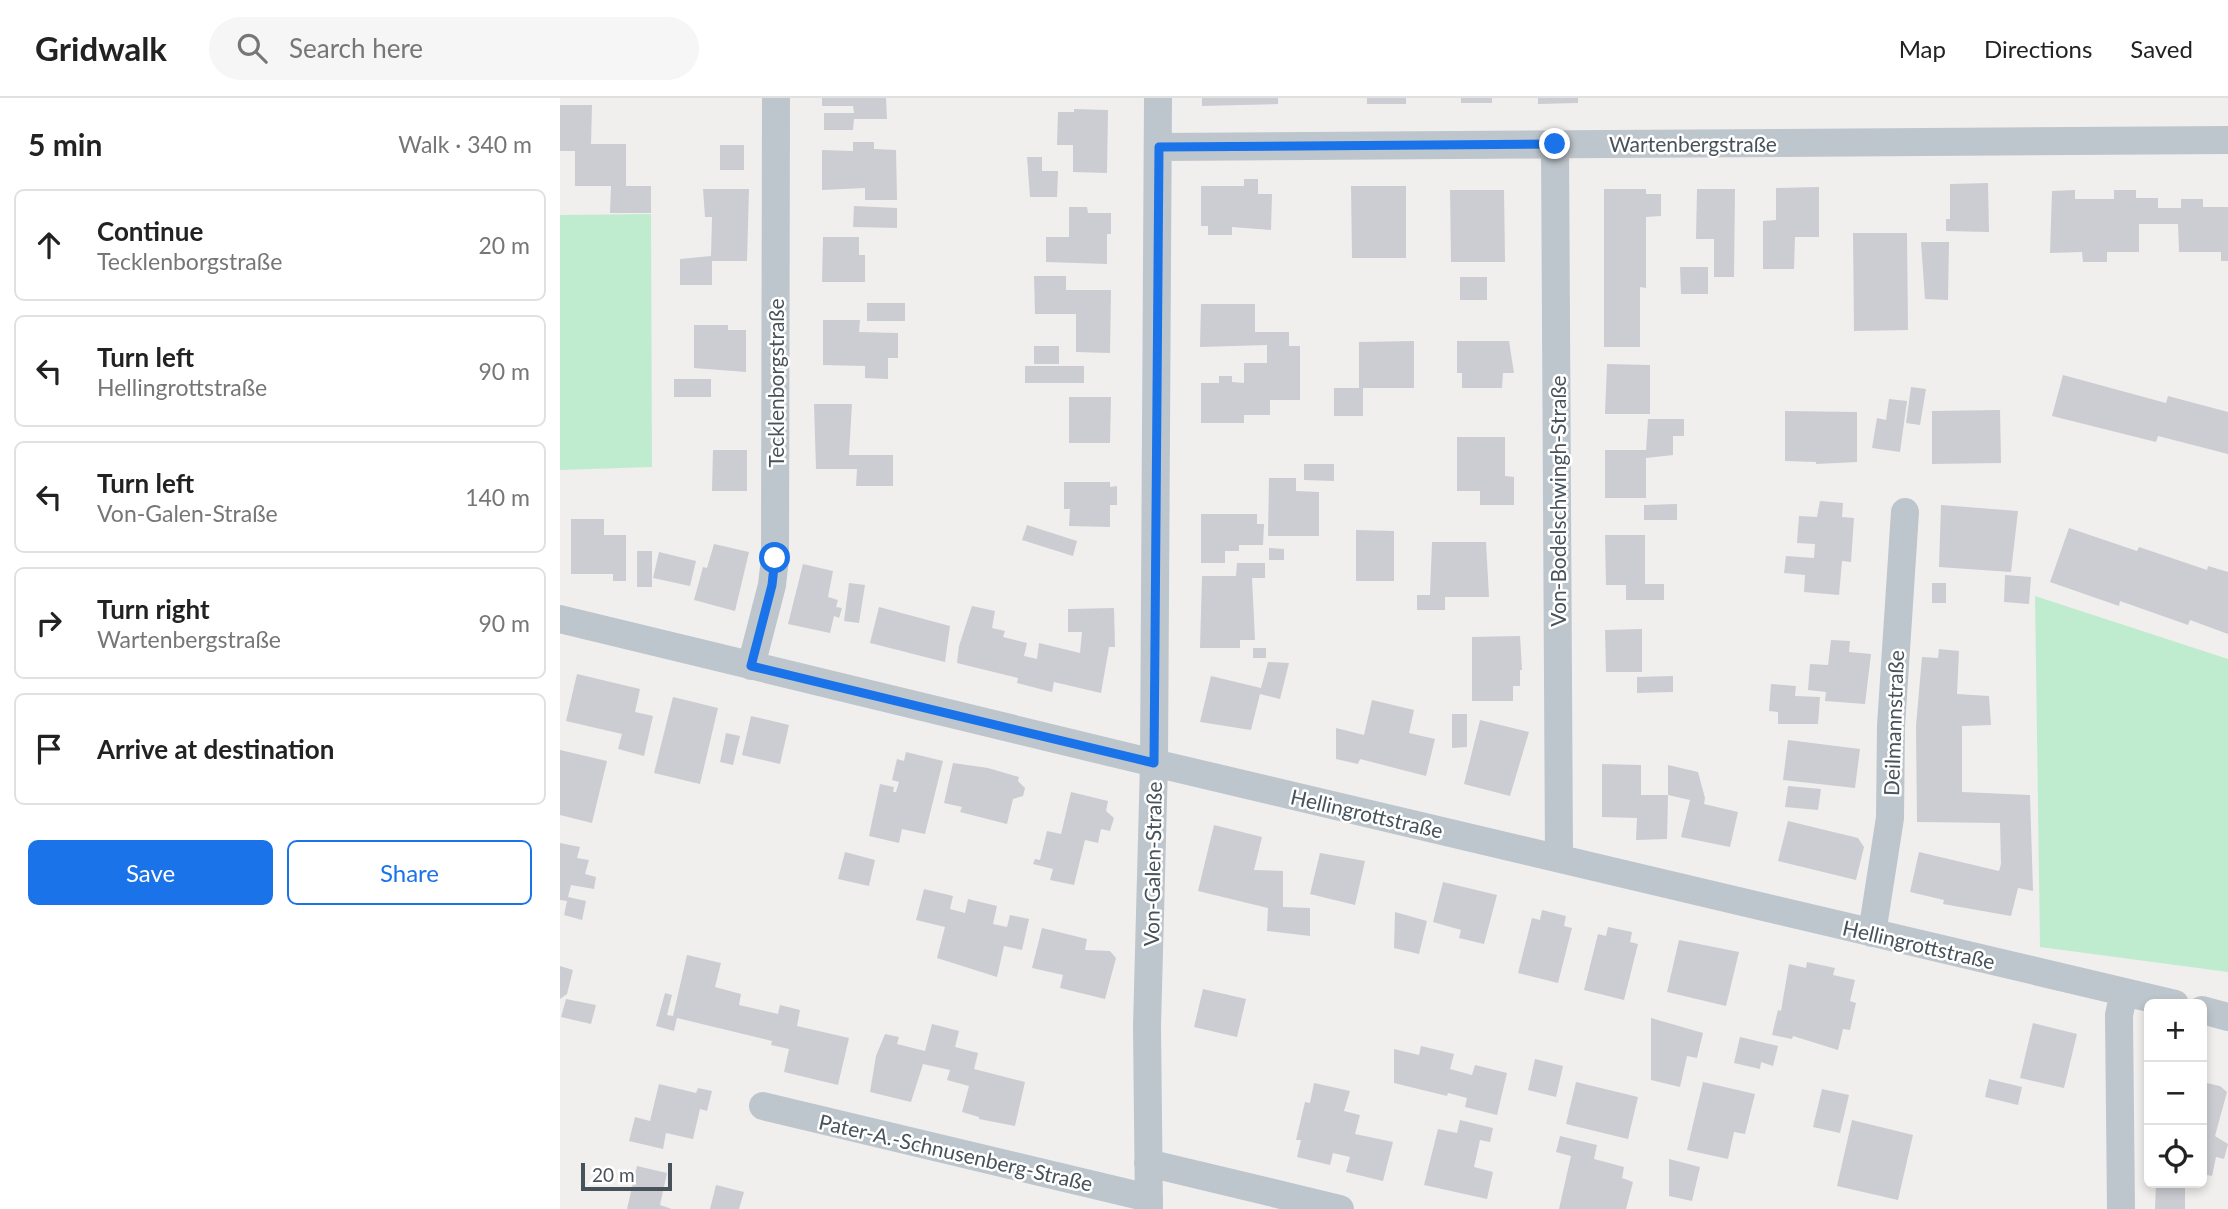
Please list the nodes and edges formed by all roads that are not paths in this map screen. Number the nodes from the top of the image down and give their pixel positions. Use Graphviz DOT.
graph roads {
  1 [pos="776,98"];
  2 [pos="1158,98"];
  3 [pos="2228,140"];
  4 [pos="1555,144"];
  5 [pos="1159,147"];
  6 [pos="1905,512"];
  7 [pos="560,619"];
  8 [pos="751,666"];
  9 [pos="1154,763"];
  10 [pos="1559,858"];
  11 [pos="1872,933"];
  12 [pos="2124,992"];
  13 [pos="2154,999"];
  14 [pos="2207,1011"];
  15 [pos="2228,1017"];
  16 [pos="763,1106"];
  17 [pos="1148,1163"];
  18 [pos="1149,1203"];
  19 [pos="1340,1209"];
  20 [pos="2121,1209"];
  1 -- 8 [label="street, Tecklenborgstraße"];
  2 -- 5 [label="street, Von-Galen-Straße"];
  3 -- 4 [label="street, Wartenbergstraße"];
  4 -- 5 [label="street, Wartenbergstraße"];
  4 -- 10 [label="street, Von-Bodelschwingh-Straße"];
  5 -- 9 [label="street, Von-Galen-Straße"];
  6 -- 11 [label="street, Deilmannstraße"];
  7 -- 8 [label="street, Hellingrottstraße"];
  8 -- 9 [label="street, Hellingrottstraße"];
  9 -- 10 [label="street, Hellingrottstraße"];
  9 -- 17 [label="street, Von-Galen-Straße"];
  10 -- 11 [label="street, Hellingrottstraße"];
  11 -- 12 [label="street, Hellingrottstraße"];
  12 -- 13 [label="street, Hellingrottstraße"];
  12 -- 20 [label="street"];
  14 -- 15 [label="street"];
  16 -- 18 [label="street, Pater-A.-Schnusenberg-Straße"];
  17 -- 18 [label="street, Von-Galen-Straße"];
  17 -- 19 [label="street"];
}
